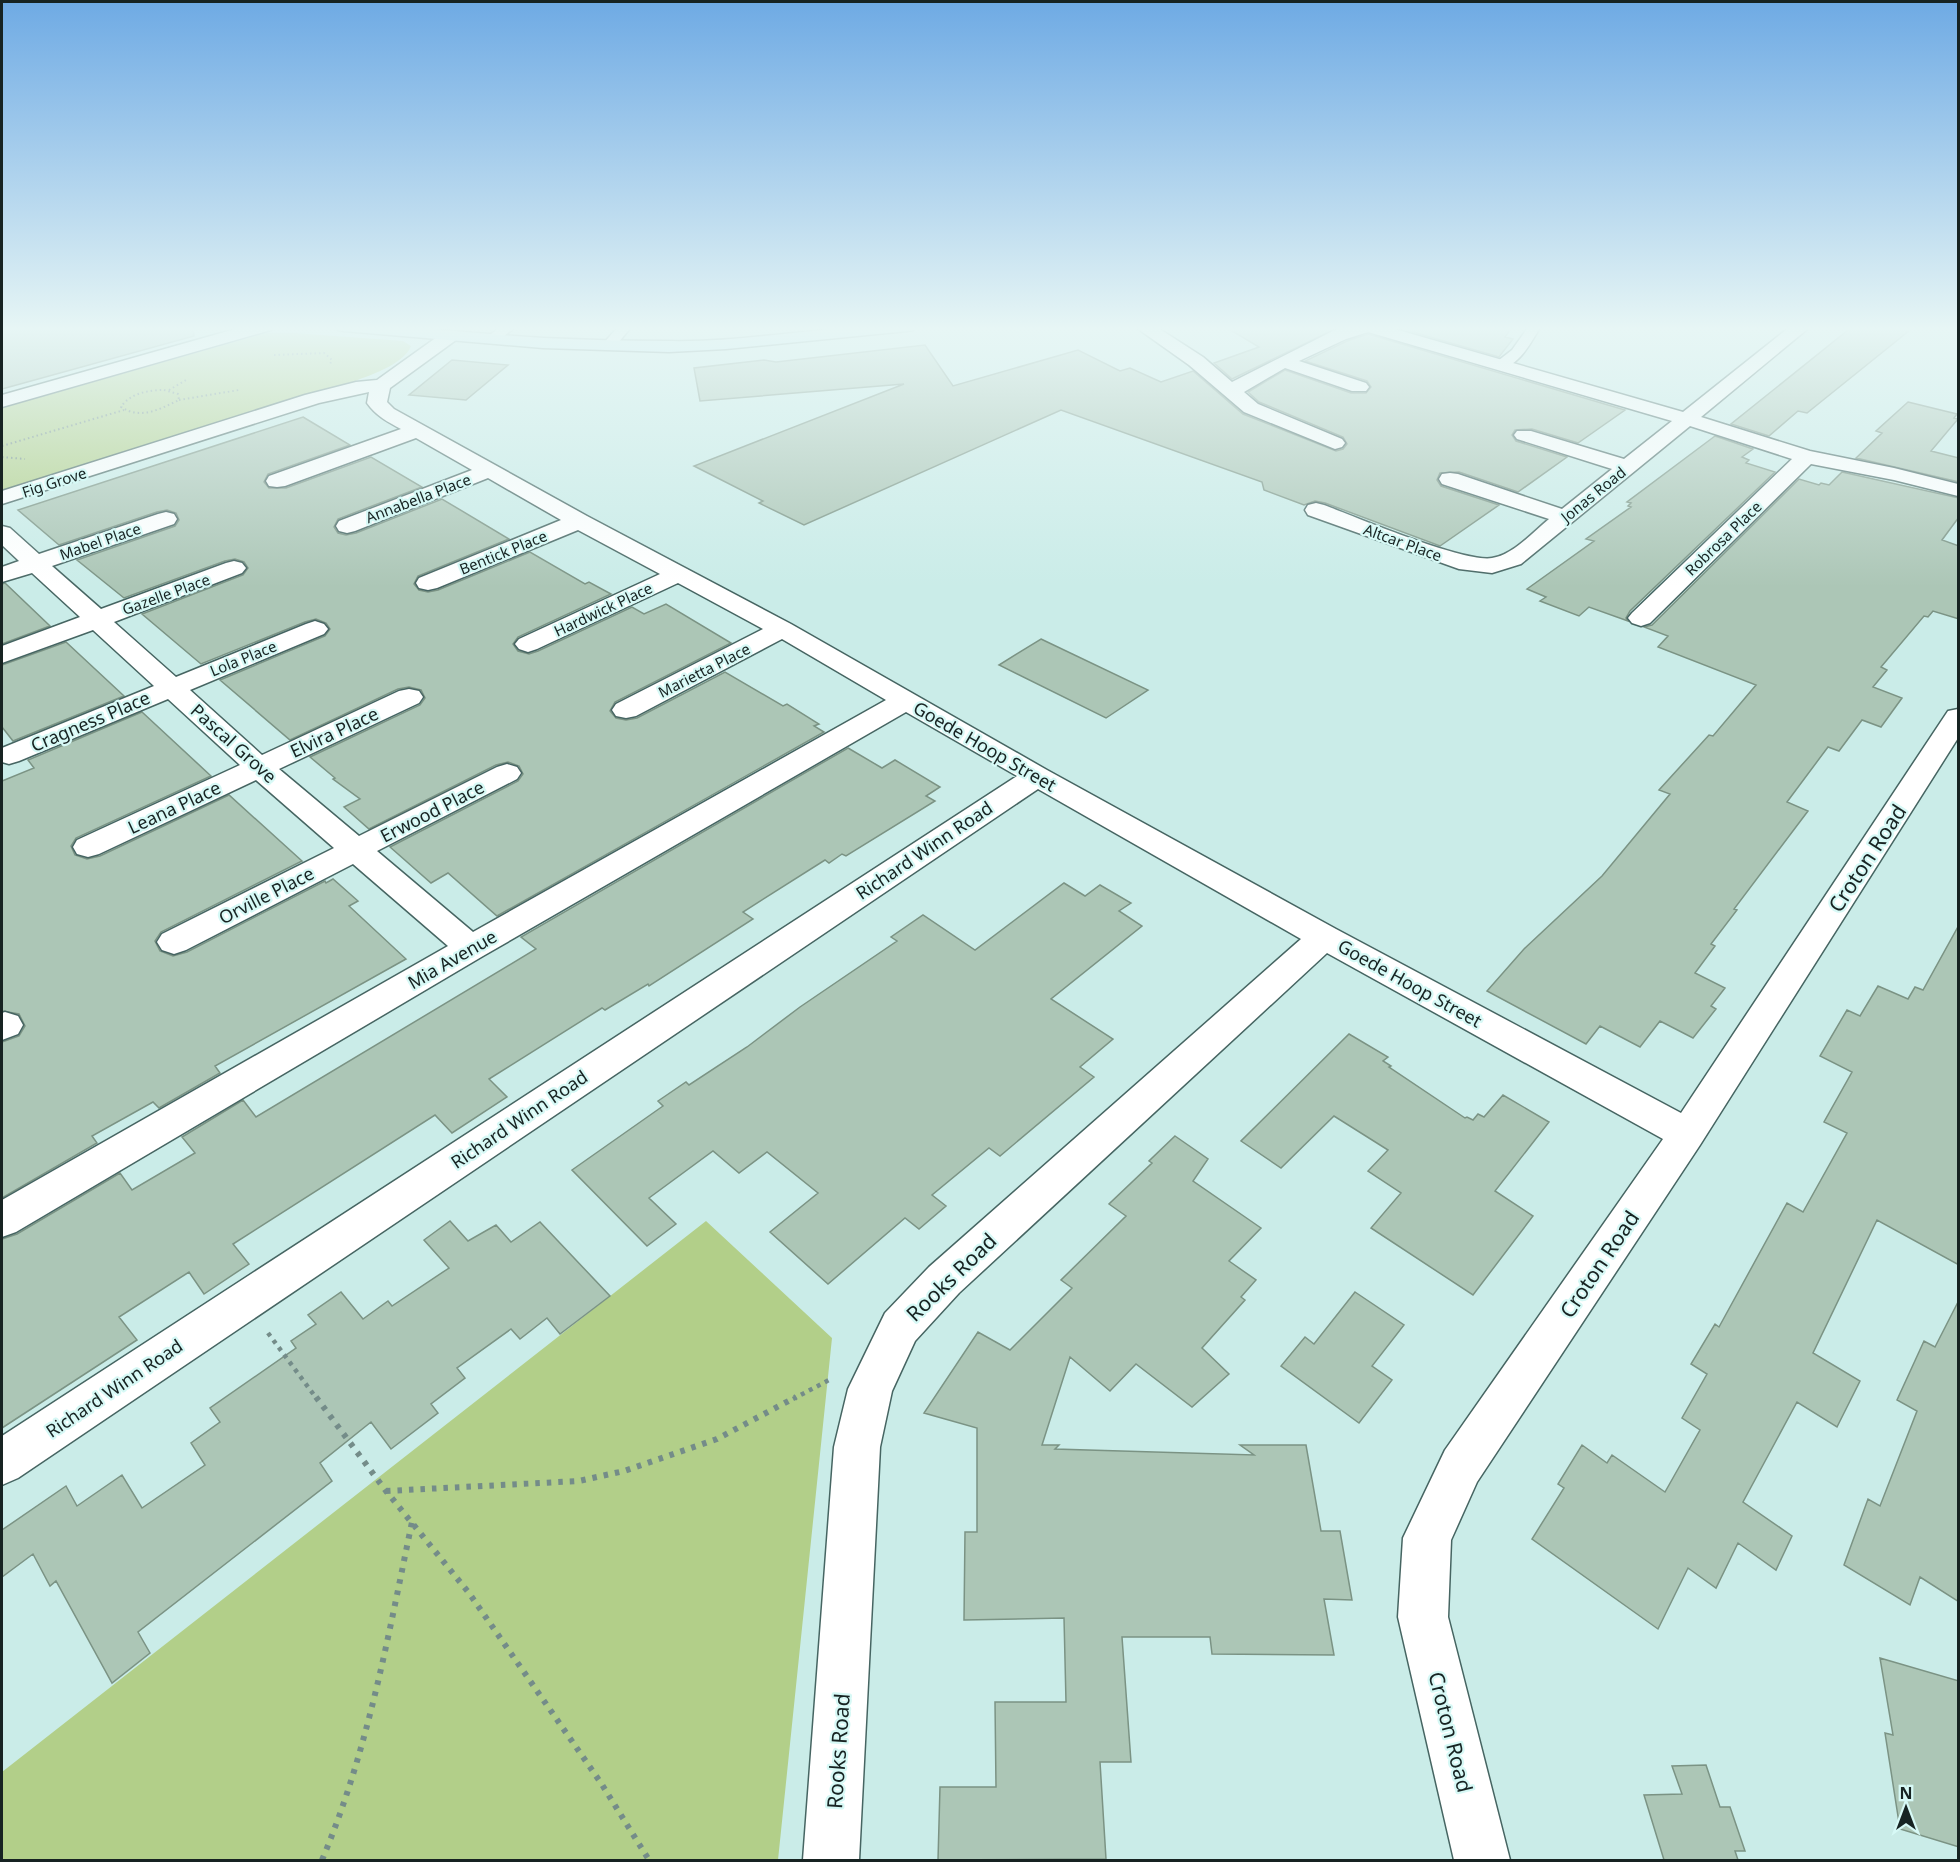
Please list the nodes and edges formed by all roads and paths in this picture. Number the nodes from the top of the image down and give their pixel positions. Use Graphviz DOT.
graph roads {
  1 [pos="114,413"];
  2 [pos="268,413"];
  3 [pos="387,413"];
  4 [pos="1263,413"];
  5 [pos="1666,413"];
  6 [pos="1695,413"];
  7 [pos="1687,419"];
  8 [pos="419,430"];
  9 [pos="1524,435"];
  10 [pos="1335,443"];
  11 [pos="2,446"];
  12 [pos="2,457"];
  13 [pos="1806,457"];
  14 [pos="27,459"];
  15 [pos="1626,466"];
  16 [pos="490,470"];
  17 [pos="1450,479"];
  18 [pos="277,481"];
  19 [pos="1959,490"];
  20 [pos="2,498"];
  21 [pos="1316,510"];
  22 [pos="1565,517"];
  23 [pos="166,519"];
  24 [pos="579,521"];
  25 [pos="347,526"];
  26 [pos="2,533"];
  27 [pos="34,564"];
  28 [pos="1492,566"];
  29 [pos="234,568"];
  30 [pos="679,574"];
  31 [pos="2,575"];
  32 [pos="428,583"];
  33 [pos="1641,618"];
  34 [pos="97,619"];
  35 [pos="315,629"];
  36 [pos="782,629"];
  37 [pos="528,644"];
  38 [pos="2,655"];
  39 [pos="171,686"];
  40 [pos="410,697"];
  41 [pos="905,701"];
  42 [pos="626,710"];
  43 [pos="1958,720"];
  44 [pos="9,755"];
  45 [pos="259,767"];
  46 [pos="507,772"];
  47 [pos="1037,776"];
  48 [pos="88,847"];
  49 [pos="357,849"];
  50 [pos="1324,937"];
  51 [pos="174,942"];
  52 [pos="471,948"];
  53 [pos="1687,1134"];
  54 [pos="2,1220"];
  55 [pos="244,1302"];
  56 [pos="890,1349"];
  57 [pos="2,1462"];
  58 [pos="386,1491"];
  59 [pos="412,1522"];
  60 [pos="322,1860"];
  61 [pos="649,1860"];
  62 [pos="831,1860"];
  63 [pos="1482,1860"];
  1 -- 11 [label="path"];
  2 -- 20 [label="street, Fig Grove"];
  3 -- 8 [label="street, Goede Hoop Street"];
  4 -- 10 [label="street"];
  5 -- 7 [label="street"];
  6 -- 7 [label="street, Jonas Road"];
  7 -- 13 [label="street"];
  7 -- 15 [label="street, Jonas Road"];
  8 -- 16 [label="street, Goede Hoop Street"];
  8 -- 18 [label="street"];
  9 -- 15 [label="street"];
  12 -- 14 [label="path"];
  13 -- 19 [label="street"];
  13 -- 33 [label="street, Robrosa Place"];
  15 -- 22 [label="street, Jonas Road"];
  16 -- 24 [label="street, Goede Hoop Street"];
  16 -- 25 [label="street, Annabella Place"];
  17 -- 22 [label="street"];
  21 -- 28 [label="street, Altcar Place"];
  22 -- 28 [label="street, Jonas Road"];
  23 -- 27 [label="street, Mabel Place"];
  24 -- 30 [label="street, Goede Hoop Street"];
  24 -- 32 [label="street, Bentick Place"];
  26 -- 27 [label="street, Pascal Grove"];
  27 -- 31 [label="street, Mabel Place"];
  27 -- 34 [label="street, Pascal Grove"];
  29 -- 34 [label="street, Gazelle Place"];
  30 -- 36 [label="street, Goede Hoop Street"];
  30 -- 37 [label="street, Hardwick Place"];
  34 -- 38 [label="street, Gazelle Place"];
  34 -- 39 [label="street, Pascal Grove"];
  35 -- 39 [label="street, Lola Place"];
  36 -- 41 [label="street, Goede Hoop Street"];
  36 -- 42 [label="street, Marietta Place"];
  39 -- 44 [label="street, Cragness Place"];
  39 -- 45 [label="street, Pascal Grove"];
  40 -- 45 [label="street, Elvira Place"];
  41 -- 47 [label="street, Goede Hoop Street"];
  41 -- 52 [label="street, Mia Avenue"];
  43 -- 53 [label="street, Croton Road"];
  45 -- 48 [label="street, Leana Place"];
  45 -- 49 [label="street, Pascal Grove"];
  46 -- 49 [label="street, Erwood Place"];
  47 -- 50 [label="street, Goede Hoop Street"];
  47 -- 55 [label="street, Richard Winn Road"];
  49 -- 51 [label="street, Orville Place"];
  49 -- 52 [label="street, Pascal Grove"];
  50 -- 53 [label="street, Goede Hoop Street"];
  50 -- 56 [label="street, Rooks Road"];
  52 -- 54 [label="street, Mia Avenue"];
  53 -- 63 [label="street, Croton Road"];
  55 -- 57 [label="street, Richard Winn Road"];
  55 -- 58 [label="path"];
  56 -- 58 [label="path"];
  56 -- 62 [label="street, Rooks Road"];
  58 -- 59 [label="path"];
  59 -- 60 [label="path"];
  59 -- 61 [label="path"];
}
